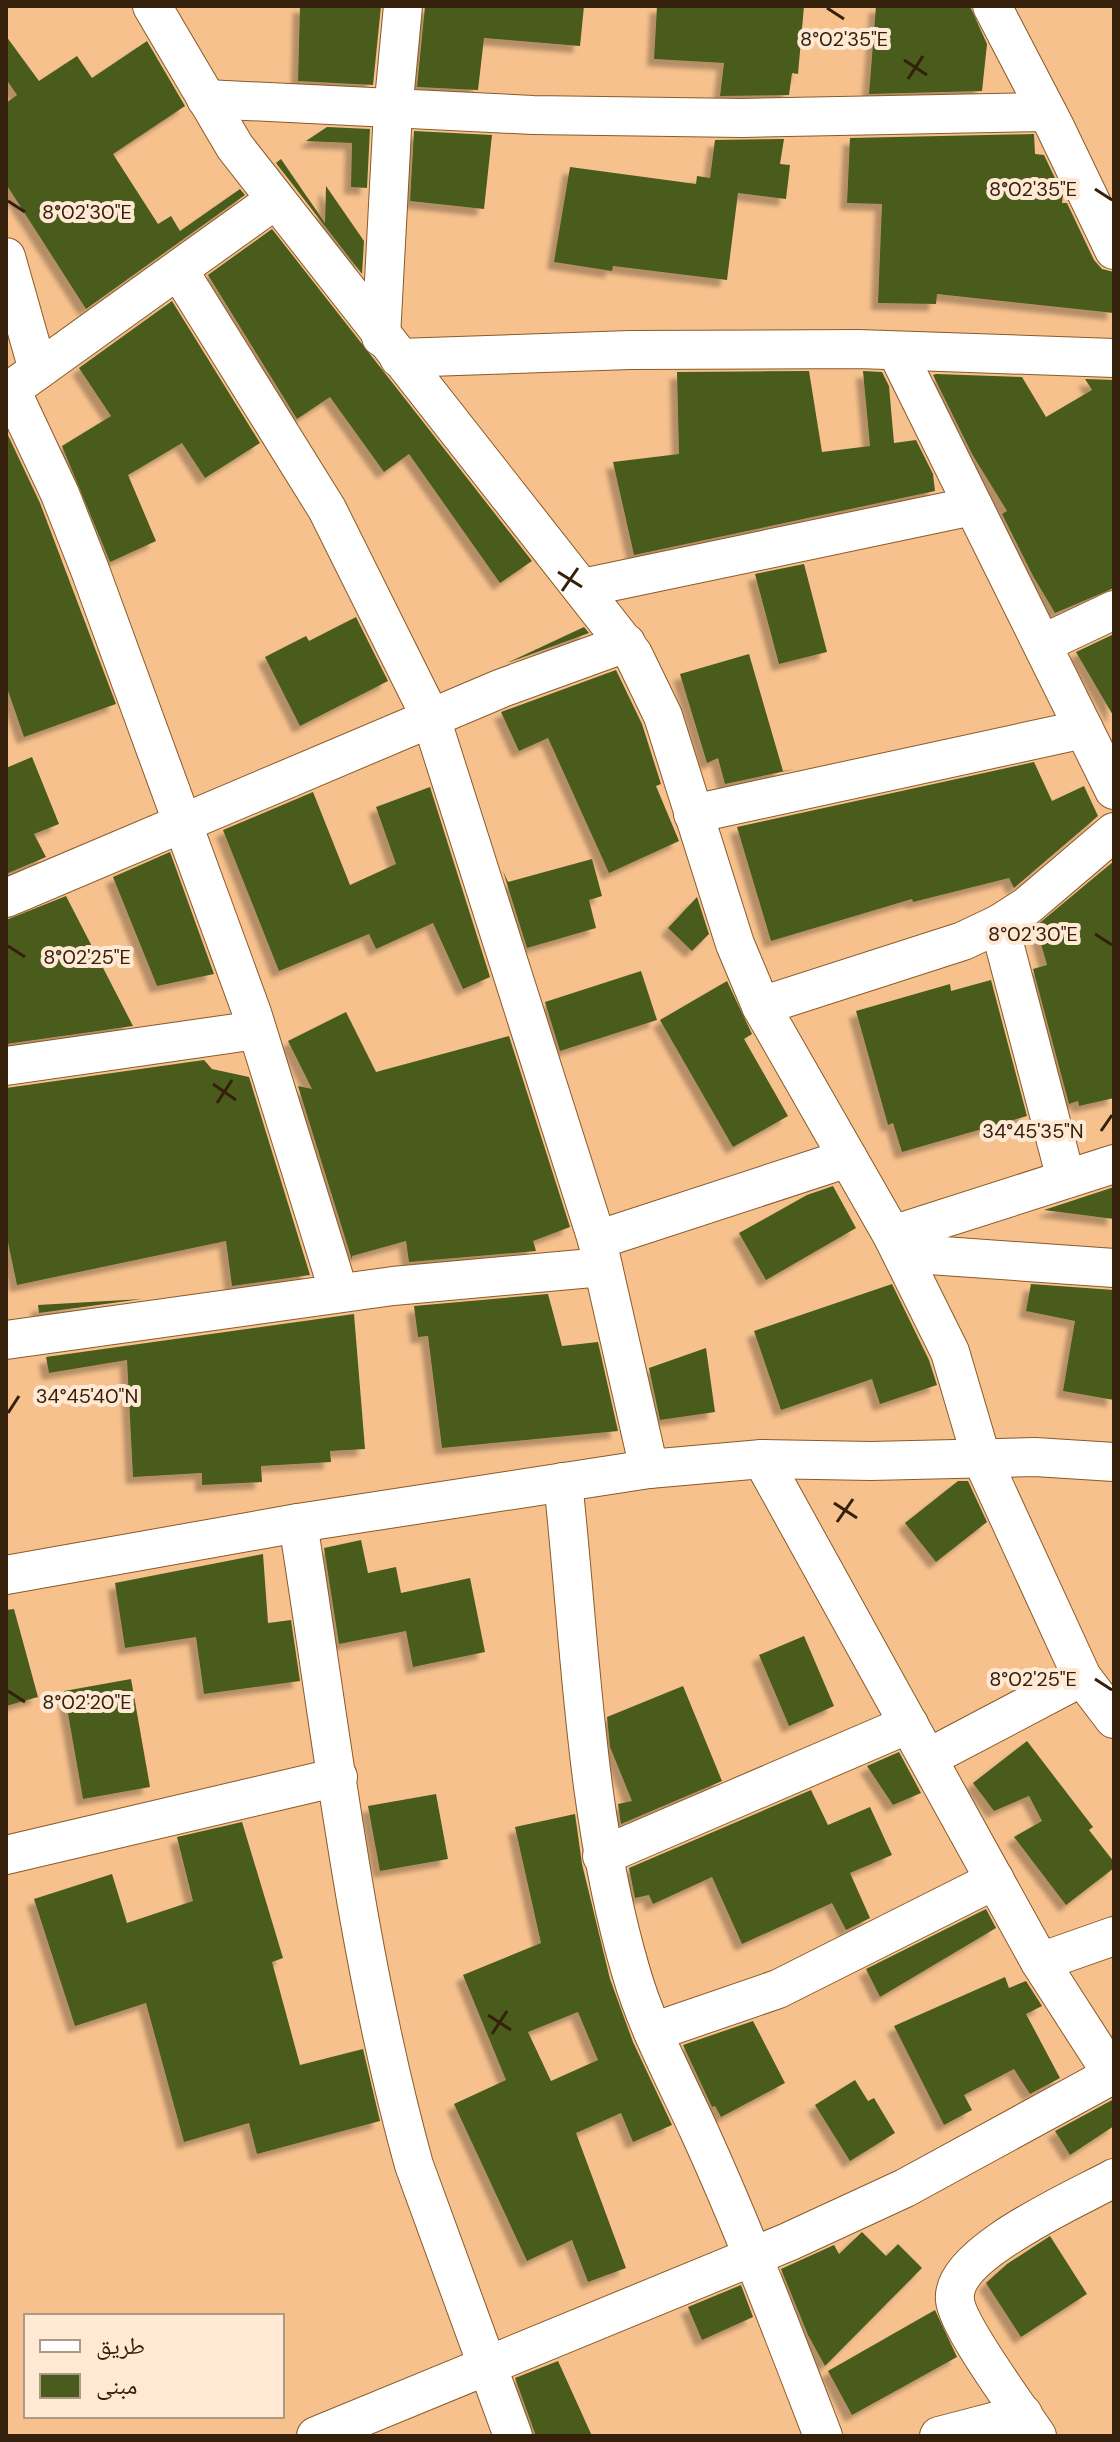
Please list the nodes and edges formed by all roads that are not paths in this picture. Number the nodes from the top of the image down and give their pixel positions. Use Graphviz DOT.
graph roads {
  1 [pos="152,6"];
  2 [pos="403,6"];
  3 [pos="992,6"];
  4 [pos="206,99"];
  5 [pos="393,111"];
  6 [pos="1047,112"];
  7 [pos="275,200"];
  8 [pos="1114,250"];
  9 [pos="6,257"];
  10 [pos="179,271"];
  11 [pos="390,347"];
  12 [pos="897,352"];
  13 [pos="1114,358"];
  14 [pos="18,384"];
  15 [pos="973,506"];
  16 [pos="582,588"];
  17 [pos="1114,610"];
  18 [pos="626,643"];
  19 [pos="1042,644"];
  20 [pos="431,718"];
  21 [pos="1084,729"];
  22 [pos="1114,790"];
  23 [pos="693,814"];
  24 [pos="182,824"];
  25 [pos="1114,832"];
  26 [pos="6,898"];
  27 [pos="999,924"];
  28 [pos="761,1006"];
  29 [pos="257,1030"];
  30 [pos="6,1066"];
  31 [pos="848,1158"];
  32 [pos="1114,1164"];
  33 [pos="1066,1179"];
  34 [pos="897,1244"];
  35 [pos="600,1254"];
  36 [pos="1114,1268"];
  37 [pos="339,1293"];
  38 [pos="6,1340"];
  39 [pos="981,1457"];
  40 [pos="762,1459"];
  41 [pos="1114,1462"];
  42 [pos="649,1469"];
  43 [pos="563,1482"];
  44 [pos="298,1523"];
  45 [pos="6,1575"];
  46 [pos="1082,1677"];
  47 [pos="1114,1719"];
  48 [pos="909,1724"];
  49 [pos="928,1758"];
  50 [pos="338,1777"];
  51 [pos="6,1855"];
  52 [pos="602,1856"];
  53 [pos="995,1880"];
  54 [pos="1114,1936"];
  55 [pos="1040,1962"];
  56 [pos="653,2032"];
  57 [pos="1113,2076"];
  58 [pos="1114,2178"];
  59 [pos="751,2256"];
  60 [pos="487,2365"];
  61 [pos="1030,2425"];
  62 [pos="316,2436"];
  63 [pos="513,2436"];
  64 [pos="823,2436"];
  65 [pos="939,2436"];
  1 -- 4 [label="street"];
  2 -- 5 [label="street"];
  3 -- 6 [label="street"];
  4 -- 5 [label="street"];
  4 -- 7 [label="street"];
  5 -- 6 [label="street"];
  5 -- 11 [label="street"];
  6 -- 8 [label="street"];
  7 -- 10 [label="street"];
  7 -- 11 [label="street"];
  9 -- 14 [label="street"];
  10 -- 14 [label="street"];
  10 -- 20 [label="street"];
  11 -- 12 [label="street"];
  11 -- 16 [label="street"];
  12 -- 13 [label="street"];
  12 -- 15 [label="street"];
  14 -- 24 [label="street"];
  15 -- 16 [label="street"];
  15 -- 19 [label="street"];
  16 -- 18 [label="street"];
  17 -- 19 [label="street"];
  18 -- 20 [label="street"];
  18 -- 23 [label="street"];
  19 -- 21 [label="street"];
  20 -- 24 [label="street"];
  20 -- 35 [label="street"];
  21 -- 22 [label="street"];
  21 -- 23 [label="street"];
  23 -- 28 [label="street"];
  24 -- 26 [label="street"];
  24 -- 29 [label="street"];
  25 -- 27 [label="street"];
  27 -- 28 [label="street"];
  27 -- 33 [label="street"];
  28 -- 31 [label="street"];
  29 -- 30 [label="street"];
  29 -- 37 [label="street"];
  31 -- 34 [label="street"];
  31 -- 35 [label="street"];
  32 -- 33 [label="street"];
  33 -- 34 [label="street"];
  34 -- 36 [label="street"];
  34 -- 39 [label="street"];
  35 -- 37 [label="street"];
  35 -- 42 [label="street"];
  37 -- 38 [label="street"];
  39 -- 40 [label="street"];
  39 -- 41 [label="street"];
  39 -- 46 [label="street"];
  40 -- 42 [label="street"];
  40 -- 48 [label="street"];
  42 -- 43 [label="street"];
  43 -- 44 [label="street"];
  43 -- 52 [label="street"];
  44 -- 45 [label="street"];
  44 -- 50 [label="street"];
  46 -- 47 [label="street"];
  46 -- 49 [label="street"];
  48 -- 49 [label="street"];
  48 -- 52 [label="street"];
  49 -- 53 [label="street"];
  50 -- 51 [label="street"];
  50 -- 60 [label="street"];
  52 -- 56 [label="street"];
  53 -- 55 [label="street"];
  53 -- 56 [label="street"];
  54 -- 55 [label="street"];
  55 -- 57 [label="street"];
  56 -- 59 [label="street"];
  57 -- 59 [label="street"];
  58 -- 61 [label="street"];
  59 -- 60 [label="street"];
  59 -- 64 [label="street"];
  60 -- 62 [label="street"];
  60 -- 63 [label="street"];
  61 -- 65 [label="street"];
}
